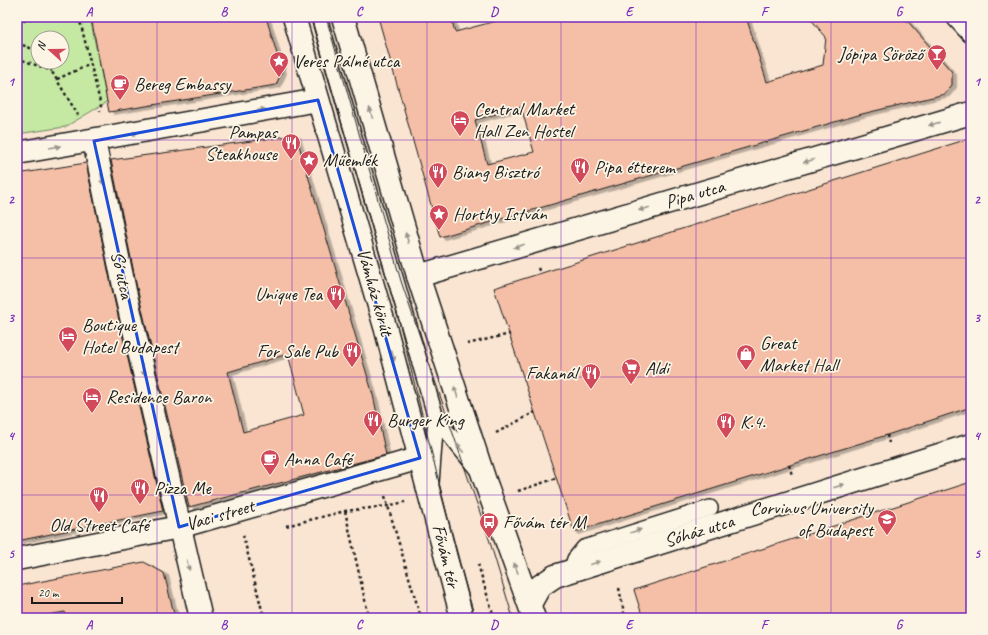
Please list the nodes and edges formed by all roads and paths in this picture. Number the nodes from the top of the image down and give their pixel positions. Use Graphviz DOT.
graph roads {
  1 [pos="34,17"];
  2 [pos="79,17"];
  3 [pos="294,17"];
  4 [pos="319,17"];
  5 [pos="343,17"];
  6 [pos="958,17"];
  7 [pos="17,22"];
  8 [pos="971,31"];
  9 [pos="17,43"];
  10 [pos="30,48"];
  11 [pos="17,58"];
  12 [pos="90,64"];
  13 [pos="52,71"];
  14 [pos="57,79"];
  15 [pos="318,100"];
  16 [pos="971,113"];
  17 [pos="94,141"];
  18 [pos="17,154"];
  19 [pos="418,276"];
  20 [pos="396,282"];
  21 [pos="510,334"];
  22 [pos="465,345"];
  23 [pos="535,412"];
  24 [pos="436,418"];
  25 [pos="492,435"];
  26 [pos="971,445"];
  27 [pos="420,458"];
  28 [pos="379,470"];
  29 [pos="484,478"];
  30 [pos="557,478"];
  31 [pos="337,482"];
  32 [pos="512,493"];
  33 [pos="431,494"];
  34 [pos="408,501"];
  35 [pos="387,506"];
  36 [pos="710,508"];
  37 [pos="240,509"];
  38 [pos="345,511"];
  39 [pos="179,527"];
  40 [pos="280,528"];
  41 [pos="251,535"];
  42 [pos="244,537"];
  43 [pos="236,539"];
  44 [pos="17,559"];
  45 [pos="571,571"];
  46 [pos="619,588"];
  47 [pos="532,611"];
  48 [pos="201,618"];
  49 [pos="264,618"];
  50 [pos="369,618"];
  51 [pos="421,618"];
  52 [pos="462,618"];
  53 [pos="625,618"];
  1 -- 7 [label="path"];
  2 -- 12 [label="path"];
  3 -- 15 [label="street, Vámház körút"];
  4 -- 20 [label="lane, Vámház körút"];
  19 -- 5 [label="street, Vámház körút, one-way"];
  6 -- 8 [label="street"];
  9 -- 10 [label="path"];
  11 -- 13 [label="path"];
  12 -- 14 [label="path"];
  12 -- 17 [label="path"];
  13 -- 14 [label="path"];
  14 -- 17 [label="path"];
  17 -- 15 [label="street, one-way"];
  15 -- 27 [label="street, Vámház körút, one-way"];
  16 -- 19 [label="street, Pipa utca, one-way"];
  18 -- 17 [label="street, one-way"];
  17 -- 39 [label="street, Só utca, one-way"];
  19 -- 20 [label="lane, Vámház körút"];
  29 -- 19 [label="street, Vámház körút, one-way"];
  20 -- 24 [label="lane, Vámház körút"];
  21 -- 22 [label="path"];
  23 -- 25 [label="path"];
  29 -- 24 [label="lane, Vámház körút, one-way"];
  24 -- 33 [label="lane, Vámház körút"];
  45 -- 26 [label="street, Sóház utca, one-way"];
  27 -- 28 [label="street, Vaci street"];
  27 -- 33 [label="street, Vámház körút"];
  28 -- 31 [label="street, Vaci street"];
  28 -- 35 [label="path"];
  47 -- 29 [label="street, Vámház körút, one-way"];
  30 -- 32 [label="path"];
  31 -- 37 [label="street, Vaci street"];
  31 -- 38 [label="path"];
  33 -- 52 [label="street, Fővám tér"];
  34 -- 35 [label="path"];
  35 -- 38 [label="path"];
  35 -- 51 [label="path"];
  45 -- 36 [label="lane, one-way"];
  37 -- 39 [label="street, Vaci street"];
  37 -- 42 [label="path"];
  38 -- 40 [label="path"];
  38 -- 50 [label="path"];
  39 -- 44 [label="street, Vaci street"];
  39 -- 48 [label="street, one-way"];
  41 -- 42 [label="path"];
  42 -- 43 [label="path"];
  42 -- 49 [label="path"];
  45 -- 47 [label="street, Sóház utca"];
  46 -- 53 [label="path"];
}
